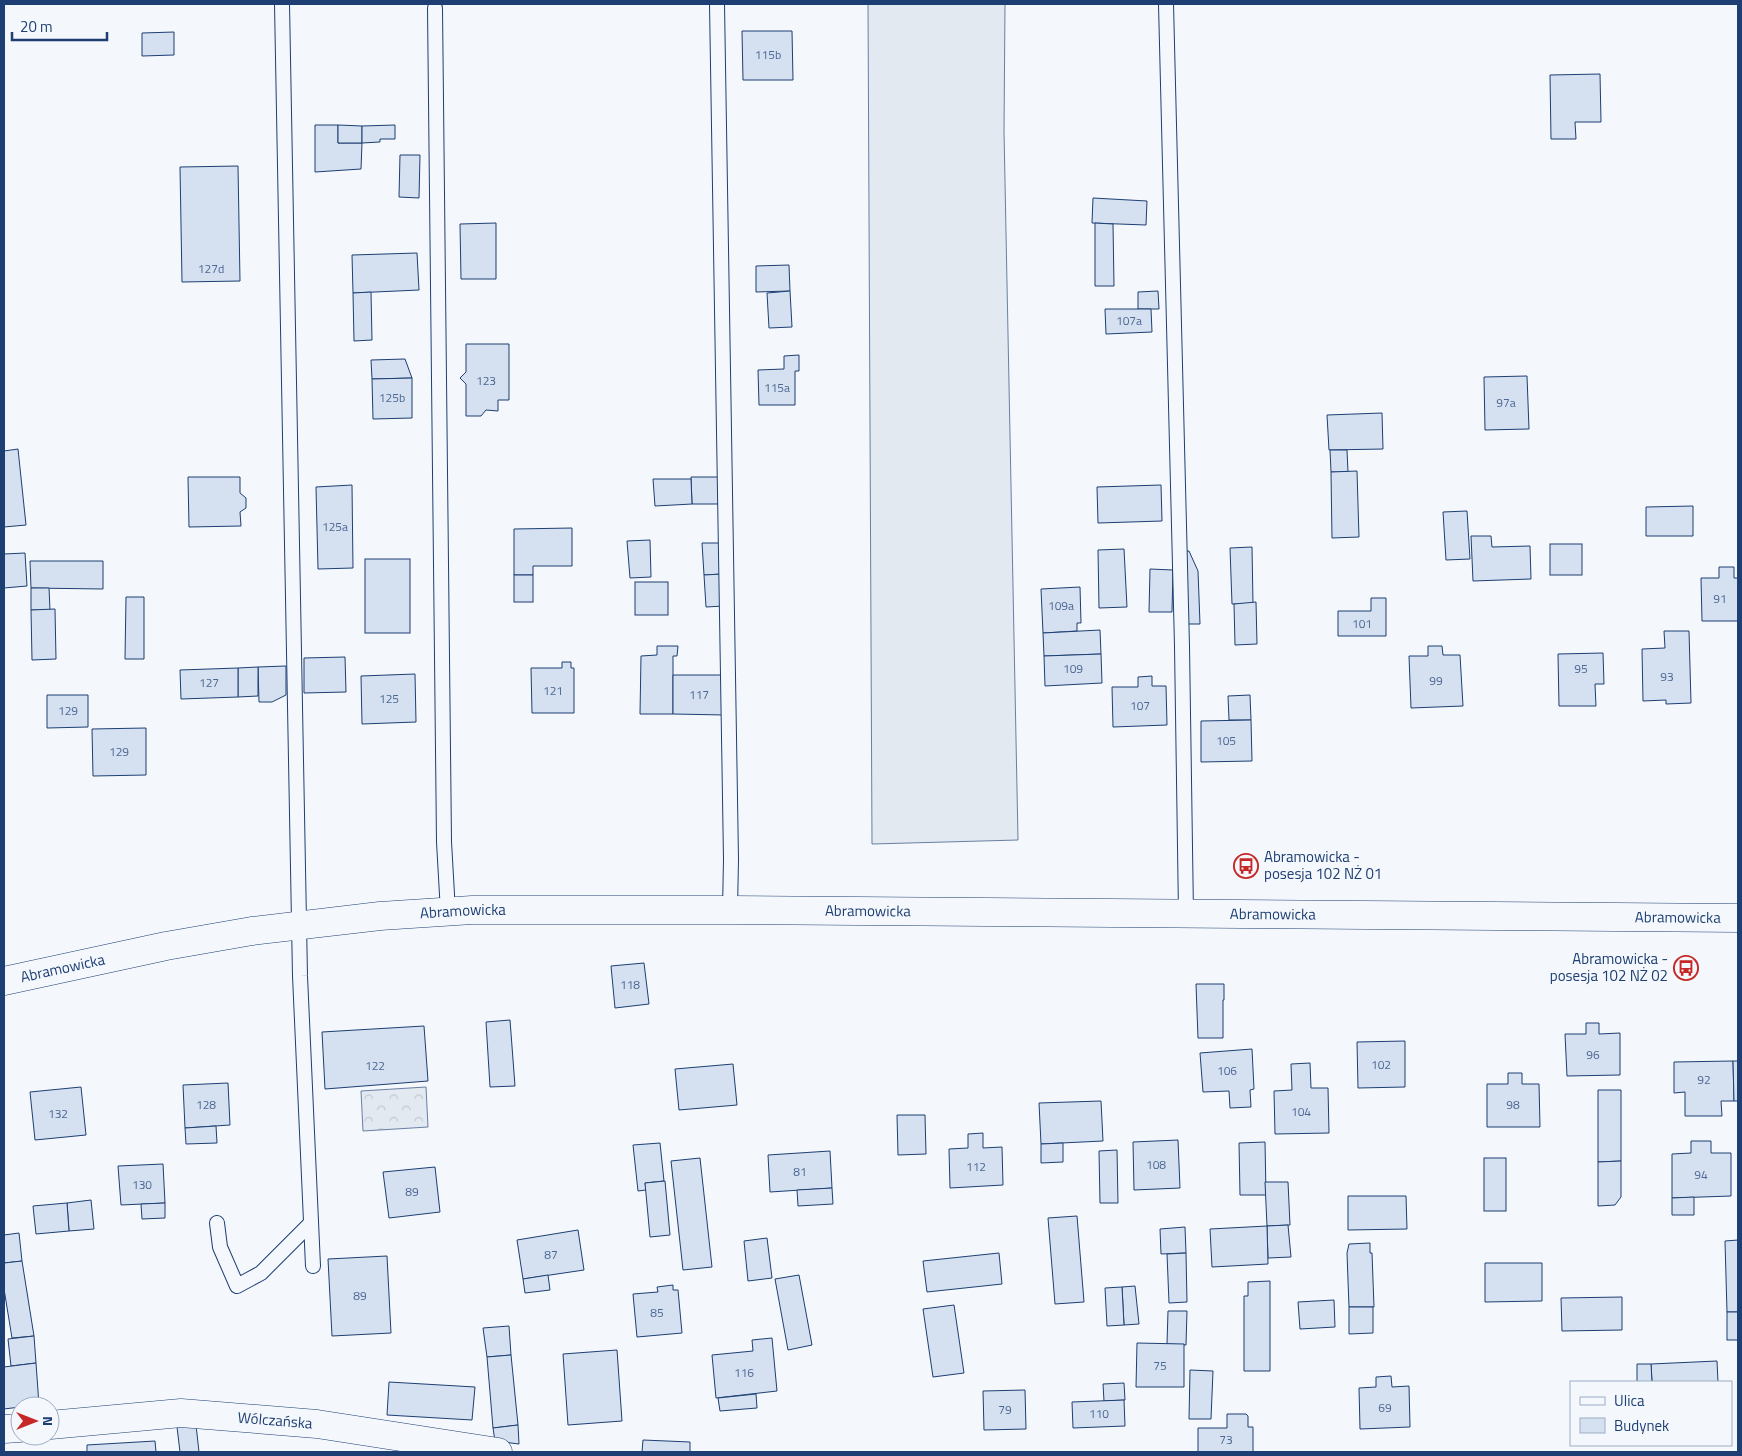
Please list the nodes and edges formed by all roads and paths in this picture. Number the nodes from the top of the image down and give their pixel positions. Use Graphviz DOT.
graph roads {
  1 [pos="282,4"];
  2 [pos="717,4"];
  3 [pos="1166,4"];
  4 [pos="436,8"];
  5 [pos="730,910"];
  6 [pos="448,912"];
  7 [pos="1186,914"];
  8 [pos="1738,918"];
  9 [pos="299,925"];
  10 [pos="4,981"];
  11 [pos="217,1223"];
  12 [pos="312,1223"];
  13 [pos="313,1266"];
  14 [pos="60,1424"];
  15 [pos="498,1452"];
  1 -- 9 [label="lane"];
  2 -- 5 [label="lane"];
  3 -- 7 [label="lane"];
  4 -- 6 [label="lane"];
  5 -- 6 [label="main road, Abramowicka"];
  5 -- 7 [label="main road, Abramowicka"];
  6 -- 9 [label="main road, Abramowicka"];
  7 -- 8 [label="main road, Abramowicka"];
  9 -- 10 [label="main road, Abramowicka"];
  9 -- 12 [label="lane"];
  11 -- 12 [label="lane"];
  12 -- 13 [label="lane"];
  14 -- 15 [label="main road, Wólczańska"];
}
